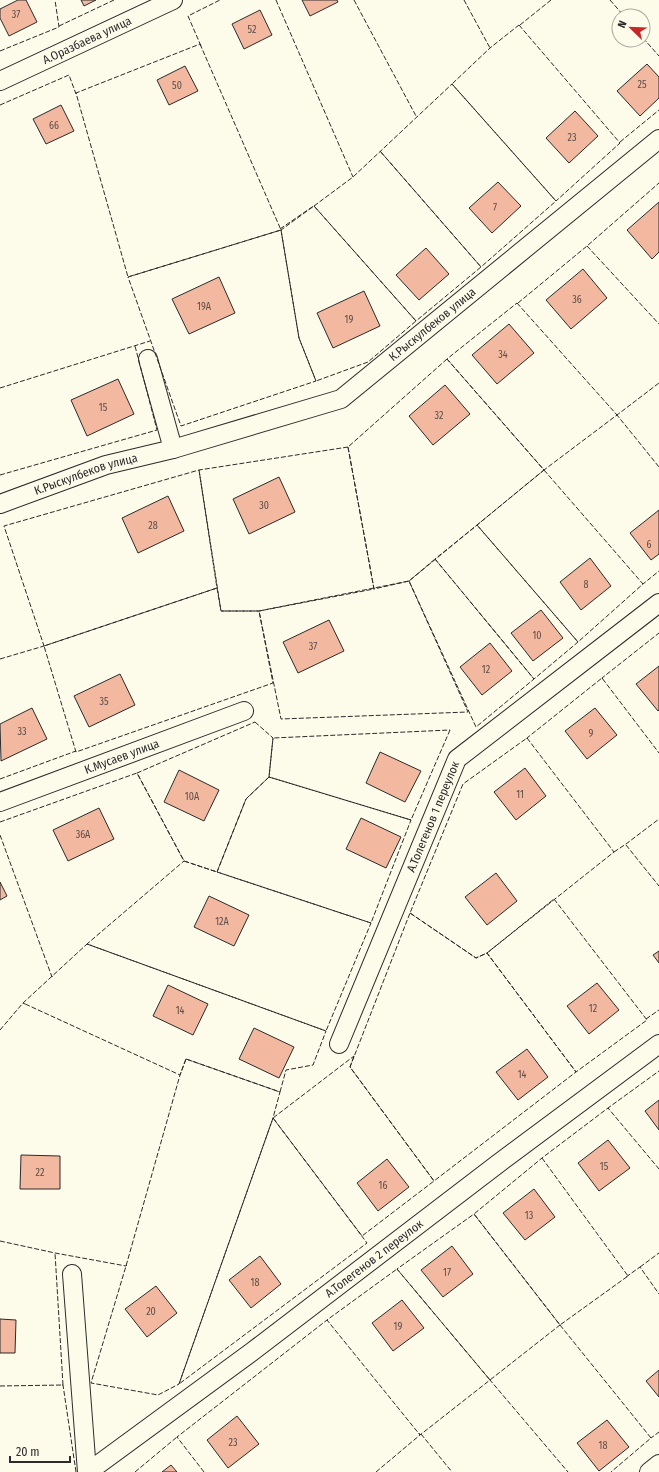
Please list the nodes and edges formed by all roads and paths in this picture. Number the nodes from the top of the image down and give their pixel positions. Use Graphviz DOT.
graph roads {
  1 [pos="173,0"];
  2 [pos="0,82"];
  3 [pos="658,141"];
  4 [pos="148,360"];
  5 [pos="173,449"];
  6 [pos="0,504"];
  7 [pos="659,603"];
  8 [pos="244,711"];
  9 [pos="0,802"];
  10 [pos="339,1044"];
  11 [pos="659,1044"];
  12 [pos="72,1274"];
  13 [pos="659,1464"];
  14 [pos="88,1472"];
  15 [pos="649,1472"];
  1 -- 2 [label="street, А.Оразбаева улица"];
  3 -- 5 [label="street, К.Рыскулбеков улица"];
  4 -- 5 [label="street"];
  5 -- 6 [label="street, К.Рыскулбеков улица"];
  7 -- 10 [label="street, А.Толегенов 1 переулок"];
  8 -- 9 [label="street, К.Мусаев улица"];
  11 -- 14 [label="street, А.Толегенов 2 переулок"];
  12 -- 14 [label="street, А.Толегенов 2 переулок"];
  13 -- 15 [label="street"];
}
